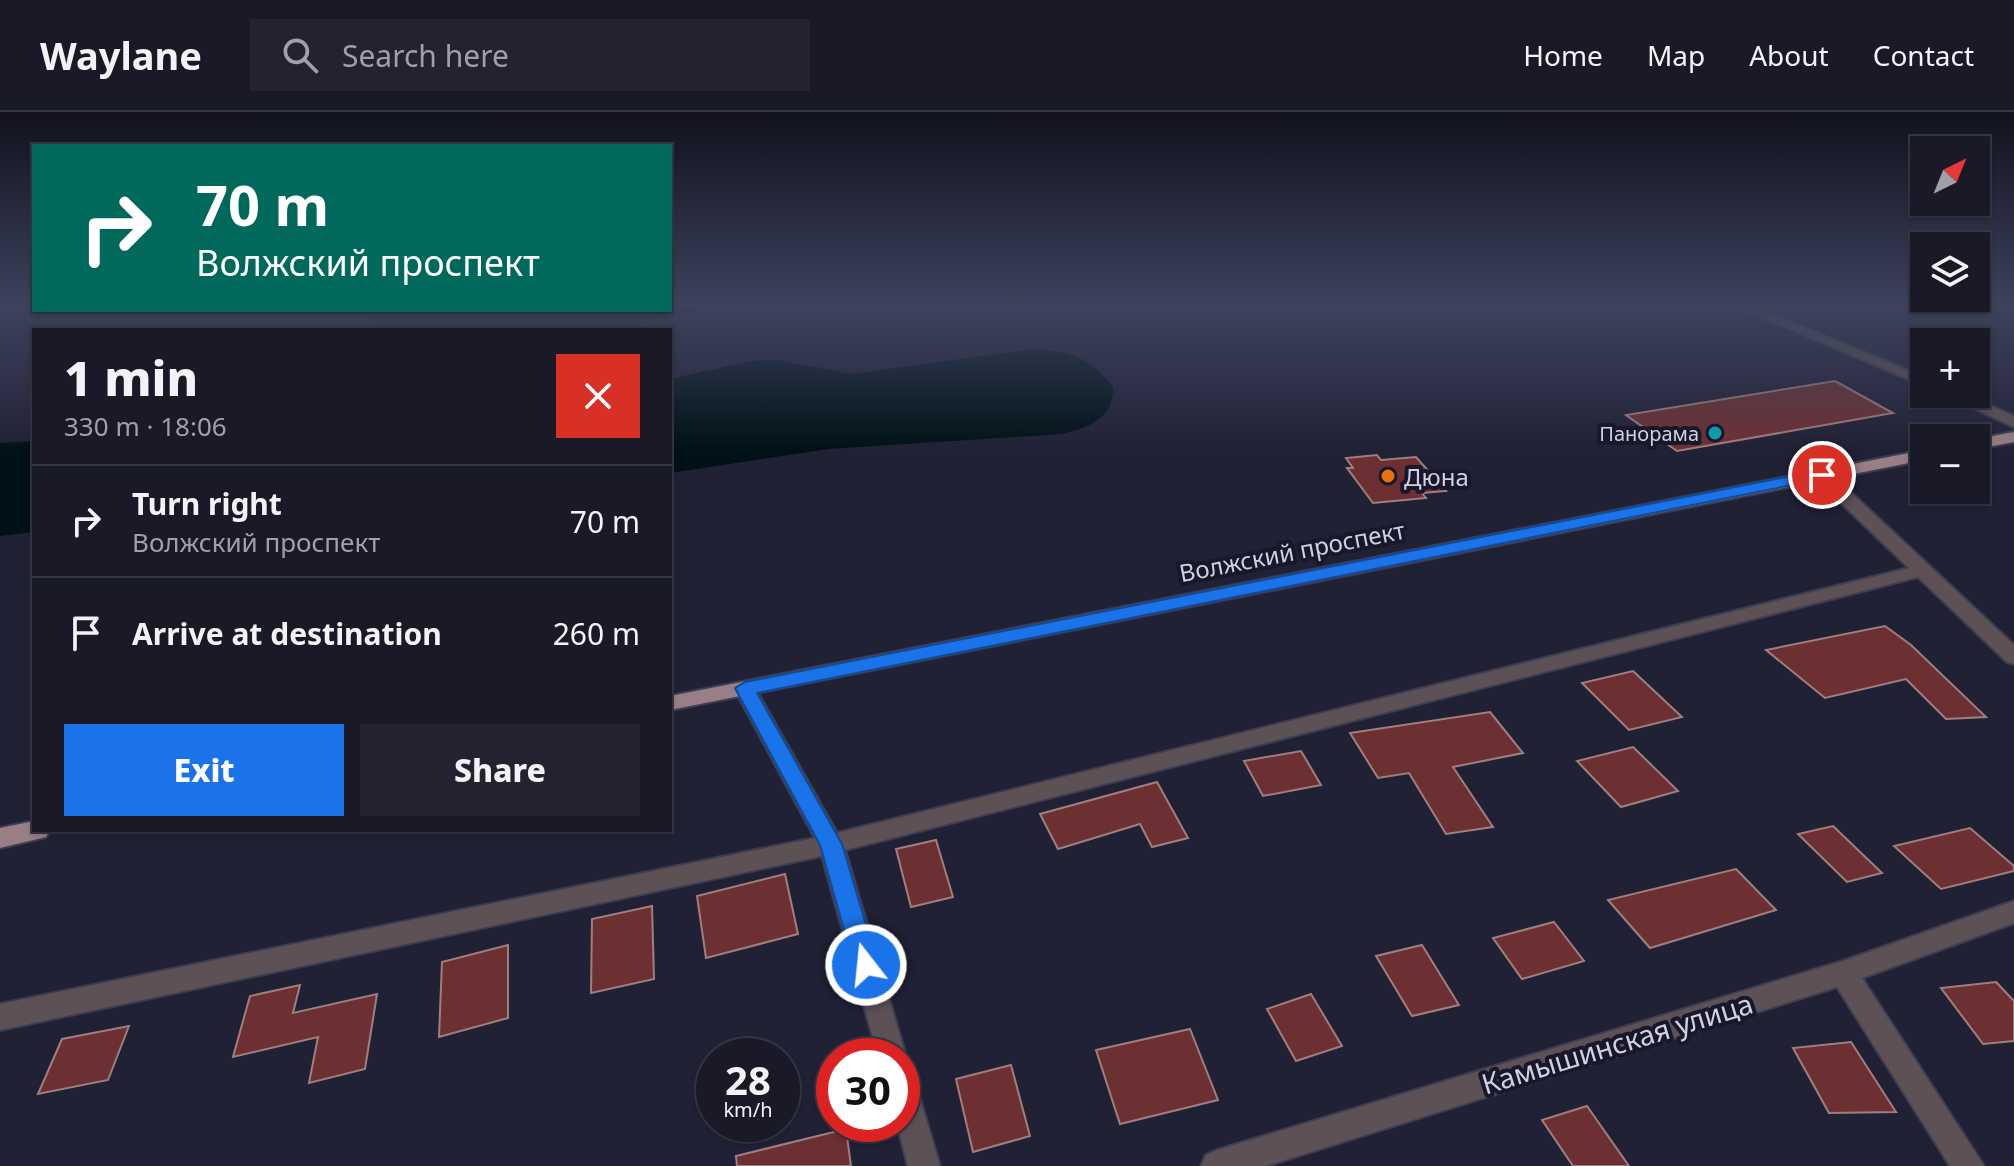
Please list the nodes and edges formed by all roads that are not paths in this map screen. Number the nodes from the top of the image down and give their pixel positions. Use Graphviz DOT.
graph roads {
  1 [pos="1853,352"];
  2 [pos="1910,376"];
  3 [pos="1982,408"];
  4 [pos="2014,422"];
  5 [pos="2014,437"];
  6 [pos="1990,441"];
  7 [pos="1910,458"];
  8 [pos="1822,475"];
  9 [pos="1922,570"];
  10 [pos="2014,657"];
  11 [pos="745,688"];
  12 [pos="672,703"];
  13 [pos="32,831"];
  14 [pos="0,838"];
  15 [pos="831,844"];
  16 [pos="2014,912"];
  17 [pos="1843,973"];
  18 [pos="0,1017"];
  19 [pos="887,1038"];
  20 [pos="917,1142"];
  21 [pos="924,1166"];
  22 [pos="1217,1166"];
  23 [pos="1968,1166"];
  1 -- 2 [label="street"];
  3 -- 4 [label="street"];
  5 -- 6 [label="main road"];
  7 -- 8 [label="main road, Волжский проспект"];
  8 -- 9 [label="street"];
  8 -- 11 [label="main road, Волжский проспект"];
  9 -- 10 [label="street"];
  9 -- 15 [label="street"];
  11 -- 12 [label="main road, Волжский проспект"];
  11 -- 15 [label="street"];
  13 -- 14 [label="main road"];
  15 -- 18 [label="street"];
  15 -- 19 [label="street"];
  16 -- 17 [label="street, Камышинская улица"];
  17 -- 22 [label="street, Камышинская улица"];
  17 -- 23 [label="street"];
  20 -- 21 [label="street"];
}
